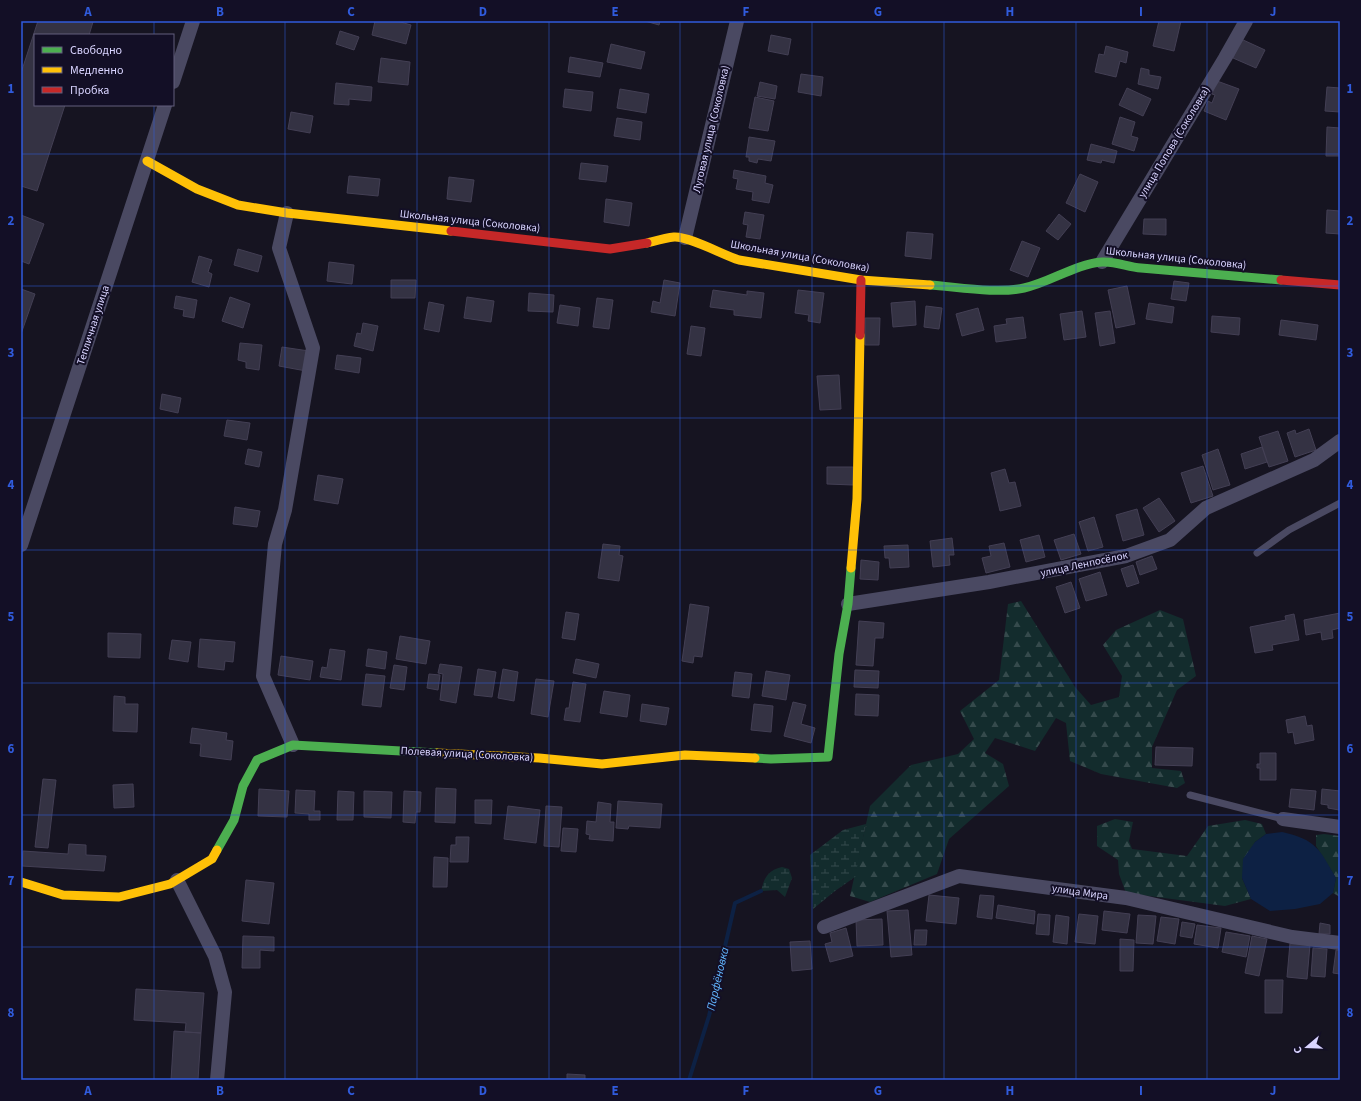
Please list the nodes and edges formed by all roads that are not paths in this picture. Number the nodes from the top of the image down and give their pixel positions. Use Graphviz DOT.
graph roads {
  1 [pos="193,21"];
  2 [pos="737,21"];
  3 [pos="1246,21"];
  4 [pos="174,79"];
  5 [pos="165,106"];
  6 [pos="147,161"];
  7 [pos="287,213"];
  8 [pos="685,238"];
  9 [pos="1102,262"];
  10 [pos="861,280"];
  11 [pos="1340,285"];
  12 [pos="1340,441"];
  13 [pos="1340,503"];
  14 [pos="21,545"];
  15 [pos="1257,553"];
  16 [pos="848,604"];
  17 [pos="293,745"];
  18 [pos="1190,795"];
  19 [pos="1283,820"];
  20 [pos="1340,827"];
  21 [pos="177,880"];
  22 [pos="21,882"];
  23 [pos="824,927"];
  24 [pos="1340,943"];
  25 [pos="217,1080"];
  1 -- 4 [label="street"];
  2 -- 8 [label="street, Луговая улица (Соколовка)"];
  3 -- 9 [label="street, улица Попова (Соколовка)"];
  5 -- 6 [label="street, Тепличная улица"];
  6 -- 7 [label="street, Школьная улица (Соколовка)"];
  6 -- 14 [label="street, Тепличная улица"];
  7 -- 8 [label="street, Школьная улица (Соколовка)"];
  7 -- 17 [label="street"];
  8 -- 10 [label="street, Школьная улица (Соколовка)"];
  9 -- 10 [label="street, Школьная улица (Соколовка)"];
  9 -- 11 [label="street, Школьная улица (Соколовка)"];
  10 -- 16 [label="street"];
  12 -- 16 [label="street, улица Ленпосёлок"];
  13 -- 15 [label="lane"];
  16 -- 17 [label="street, Полевая улица (Соколовка)"];
  17 -- 21 [label="street, Полевая улица (Соколовка)"];
  18 -- 19 [label="lane"];
  19 -- 20 [label="street"];
  21 -- 22 [label="street, Полевая улица (Соколовка)"];
  21 -- 25 [label="street"];
  23 -- 24 [label="street, улица Мира"];
}
